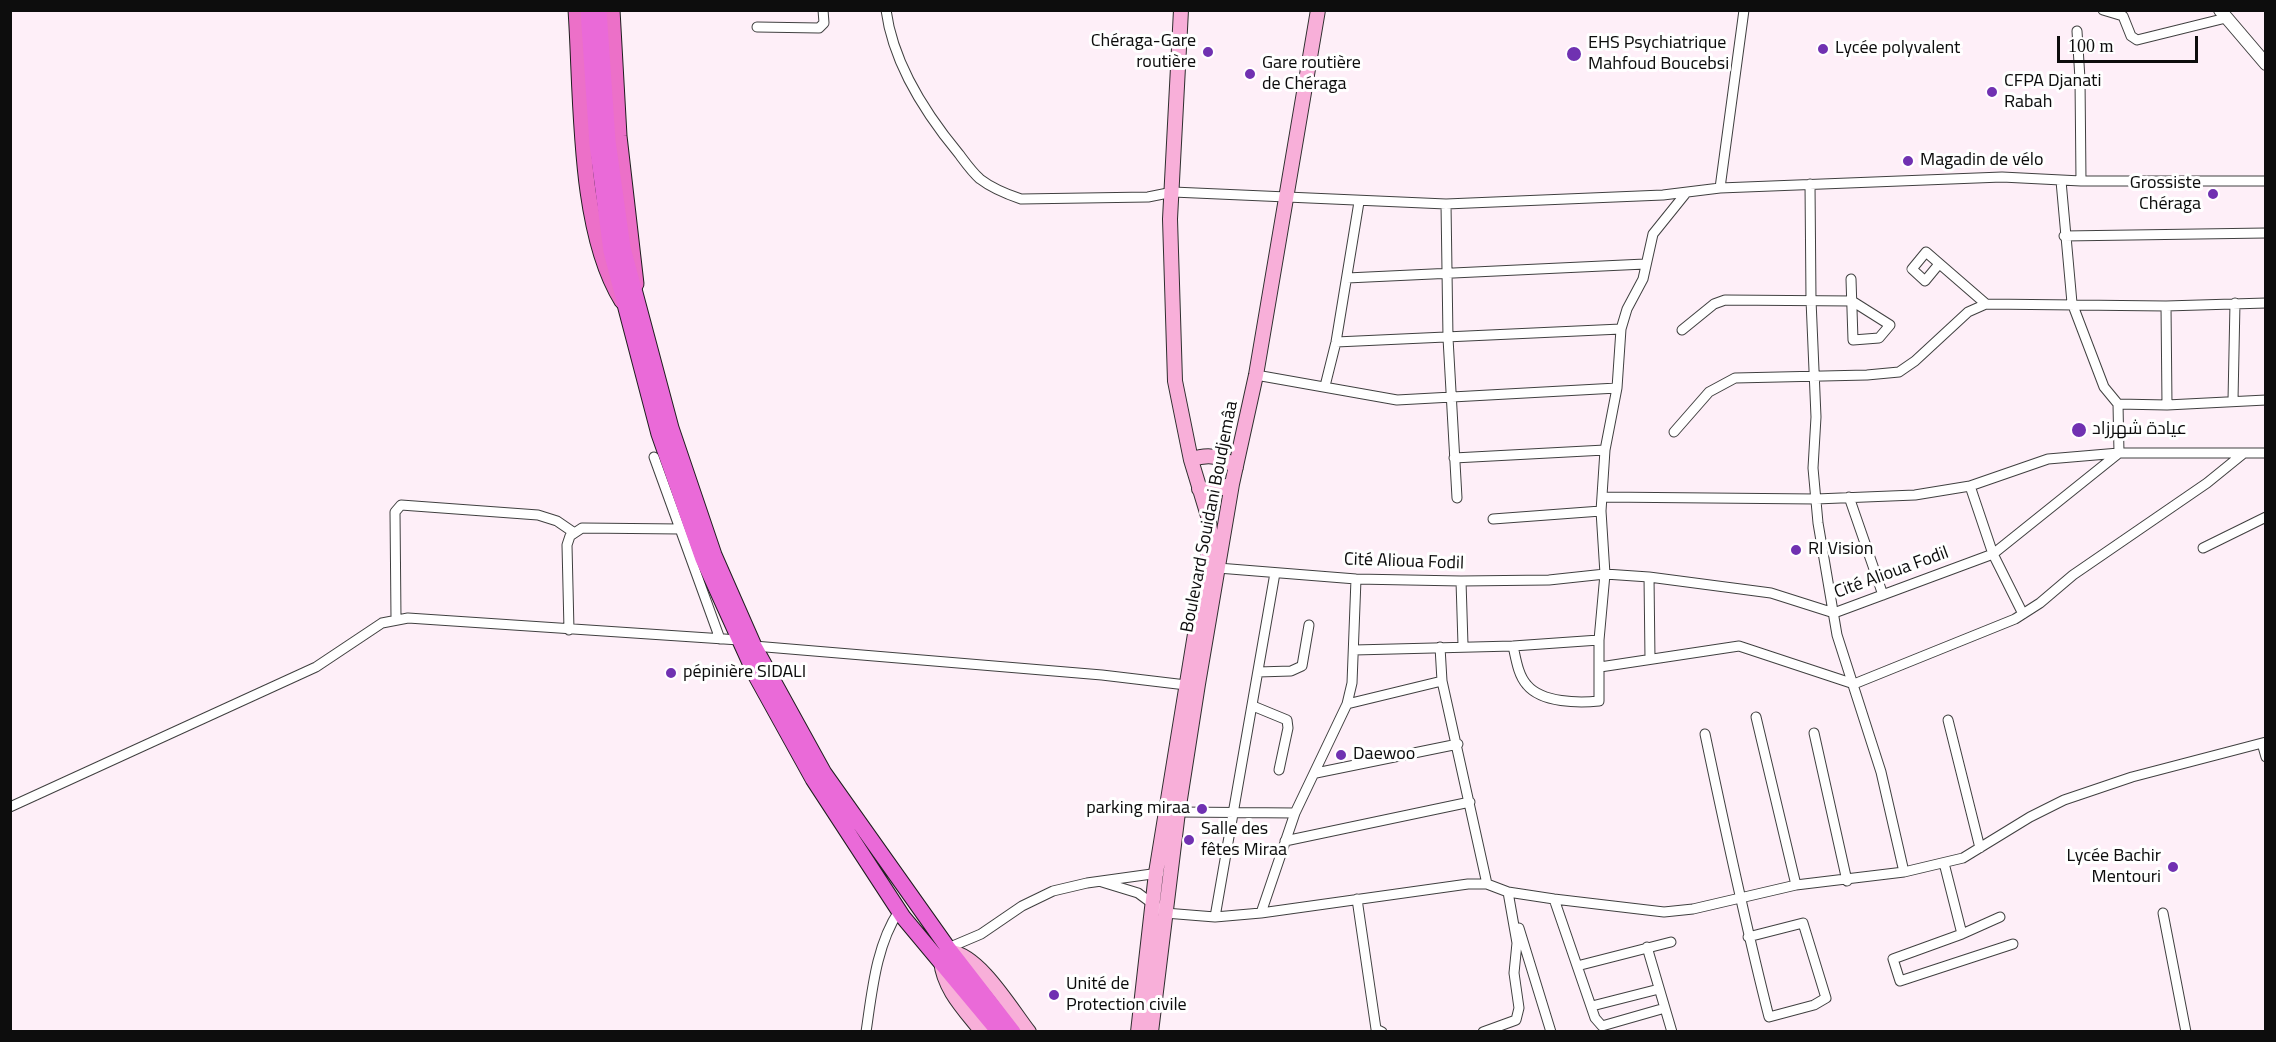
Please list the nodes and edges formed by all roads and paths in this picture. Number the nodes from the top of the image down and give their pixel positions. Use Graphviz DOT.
graph roads {
  1 [pos="576,10"];
  2 [pos="588,10"];
  3 [pos="600,10"];
  4 [pos="612,10"];
  5 [pos="823,10"];
  6 [pos="886,10"];
  7 [pos="1181,10"];
  8 [pos="1318,10"];
  9 [pos="1744,10"];
  10 [pos="2103,10"];
  11 [pos="2223,14"];
  12 [pos="757,27"];
  13 [pos="2077,31"];
  14 [pos="2265,64"];
  15 [pos="2061,181"];
  16 [pos="2081,181"];
  17 [pos="2265,181"];
  18 [pos="1810,184"];
  19 [pos="1720,188"];
  20 [pos="1173,192"];
  21 [pos="1686,193"];
  22 [pos="1286,197"];
  23 [pos="1359,202"];
  24 [pos="1446,204"];
  25 [pos="2265,233"];
  26 [pos="2064,236"];
  27 [pos="1645,264"];
  28 [pos="1940,264"];
  29 [pos="1446,274"];
  30 [pos="1347,278"];
  31 [pos="1851,279"];
  32 [pos="1811,300"];
  33 [pos="1852,301"];
  34 [pos="630,303"];
  35 [pos="2072,303"];
  36 [pos="2235,303"];
  37 [pos="2265,303"];
  38 [pos="1986,304"];
  39 [pos="2166,306"];
  40 [pos="1621,329"];
  41 [pos="1682,330"];
  42 [pos="1448,338"];
  43 [pos="1336,342"];
  44 [pos="1256,375"];
  45 [pos="1815,376"];
  46 [pos="1325,386"];
  47 [pos="1617,388"];
  48 [pos="1450,398"];
  49 [pos="2233,400"];
  50 [pos="2265,400"];
  51 [pos="2118,404"];
  52 [pos="2168,405"];
  53 [pos="1674,432"];
  54 [pos="1605,450"];
  55 [pos="2118,453"];
  56 [pos="2244,453"];
  57 [pos="2265,453"];
  58 [pos="654,457"];
  59 [pos="1454,458"];
  60 [pos="1191,460"];
  61 [pos="1236,467"];
  62 [pos="1232,484"];
  63 [pos="1970,486"];
  64 [pos="1199,489"];
  65 [pos="1602,497"];
  66 [pos="1849,497"];
  67 [pos="1456,498"];
  68 [pos="1816,499"];
  69 [pos="1601,511"];
  70 [pos="2265,517"];
  71 [pos="1493,519"];
  72 [pos="680,529"];
  73 [pos="573,532"];
  74 [pos="2203,548"];
  75 [pos="1993,554"];
  76 [pos="1218,568"];
  77 [pos="1275,573"];
  78 [pos="1605,574"];
  79 [pos="1648,577"];
  80 [pos="1356,579"];
  81 [pos="1461,581"];
  82 [pos="1883,595"];
  83 [pos="1834,613"];
  84 [pos="2023,614"];
  85 [pos="396,618"];
  86 [pos="1309,625"];
  87 [pos="569,630"];
  88 [pos="720,639"];
  89 [pos="739,640"];
  90 [pos="1599,640"];
  91 [pos="1463,645"];
  92 [pos="754,646"];
  93 [pos="1512,646"];
  94 [pos="1440,647"];
  95 [pos="1354,650"];
  96 [pos="1650,659"];
  97 [pos="1600,668"];
  98 [pos="1258,672"];
  99 [pos="1442,681"];
  100 [pos="1854,684"];
  101 [pos="1186,685"];
  102 [pos="1347,704"];
  103 [pos="1252,706"];
  104 [pos="1756,717"];
  105 [pos="1948,720"];
  106 [pos="1705,734"];
  107 [pos="1814,734"];
  108 [pos="2264,742"];
  109 [pos="1458,744"];
  110 [pos="2265,757"];
  111 [pos="1279,770"];
  112 [pos="1316,773"];
  113 [pos="1470,802"];
  114 [pos="10,807"];
  115 [pos="1178,812"];
  116 [pos="1295,813"];
  117 [pos="1234,814"];
  118 [pos="1285,841"];
  119 [pos="1980,848"];
  120 [pos="1944,863"];
  121 [pos="1904,872"];
  122 [pos="1163,873"];
  123 [pos="1847,881"];
  124 [pos="1102,882"];
  125 [pos="1487,884"];
  126 [pos="1796,885"];
  127 [pos="1508,892"];
  128 [pos="1739,897"];
  129 [pos="1357,898"];
  130 [pos="1554,899"];
  131 [pos="1154,904"];
  132 [pos="899,912"];
  133 [pos="1165,913"];
  134 [pos="1261,913"];
  135 [pos="2163,913"];
  136 [pos="1215,917"];
  137 [pos="2000,917"];
  138 [pos="1962,934"];
  139 [pos="1748,938"];
  140 [pos="1671,942"];
  141 [pos="2013,944"];
  142 [pos="1647,947"];
  143 [pos="947,954"];
  144 [pos="1577,966"];
  145 [pos="1659,989"];
  146 [pos="1592,1006"];
  147 [pos="1665,1008"];
  148 [pos="866,1032"];
  149 [pos="982,1032"];
  150 [pos="999,1032"];
  151 [pos="1013,1032"];
  152 [pos="1029,1032"];
  153 [pos="1138,1032"];
  154 [pos="1150,1032"];
  155 [pos="1382,1032"];
  156 [pos="1483,1032"];
  157 [pos="1551,1032"];
  158 [pos="1672,1032"];
  159 [pos="2186,1032"];
  1 -- 34 [label="main road"];
  2 -- 34 [label="highway"];
  3 -- 34 [label="highway"];
  4 -- 34 [label="main road"];
  5 -- 12 [label="street"];
  6 -- 20 [label="street"];
  7 -- 20 [label="main road, Boulevard Souidani Boudjemâa"];
  8 -- 22 [label="main road, Boulevard Souidani Boudjemâa"];
  9 -- 19 [label="street"];
  10 -- 11 [label="street"];
  11 -- 14 [label="street"];
  13 -- 16 [label="street"];
  15 -- 16 [label="street"];
  15 -- 18 [label="street"];
  15 -- 26 [label="street"];
  16 -- 17 [label="street"];
  18 -- 19 [label="street"];
  18 -- 32 [label="street"];
  19 -- 21 [label="street"];
  20 -- 22 [label="street"];
  20 -- 60 [label="main road, Boulevard Souidani Boudjemâa"];
  21 -- 24 [label="street"];
  21 -- 27 [label="street"];
  22 -- 23 [label="street"];
  22 -- 44 [label="main road, Boulevard Souidani Boudjemâa"];
  23 -- 24 [label="street"];
  23 -- 30 [label="street"];
  24 -- 29 [label="street"];
  25 -- 26 [label="street"];
  26 -- 35 [label="street"];
  27 -- 29 [label="street"];
  27 -- 40 [label="street"];
  28 -- 38 [label="street"];
  29 -- 30 [label="street"];
  29 -- 42 [label="street"];
  30 -- 43 [label="street"];
  31 -- 33 [label="street"];
  32 -- 33 [label="street"];
  32 -- 41 [label="street"];
  32 -- 45 [label="street"];
  33 -- 33 [label="street"];
  34 -- 89 [label="highway"];
  34 -- 92 [label="highway"];
  35 -- 38 [label="street"];
  35 -- 39 [label="street"];
  35 -- 51 [label="street"];
  36 -- 37 [label="street"];
  36 -- 39 [label="street"];
  36 -- 49 [label="street"];
  38 -- 45 [label="street"];
  39 -- 52 [label="street"];
  40 -- 42 [label="street"];
  40 -- 47 [label="street"];
  42 -- 43 [label="street"];
  42 -- 48 [label="street"];
  43 -- 46 [label="street"];
  44 -- 46 [label="street"];
  44 -- 61 [label="main road, Boulevard Souidani Boudjemâa"];
  45 -- 53 [label="street"];
  45 -- 68 [label="street"];
  46 -- 48 [label="street"];
  47 -- 48 [label="street"];
  47 -- 54 [label="street"];
  48 -- 59 [label="street"];
  49 -- 50 [label="street"];
  49 -- 52 [label="street"];
  51 -- 52 [label="street"];
  51 -- 55 [label="street"];
  54 -- 59 [label="street"];
  54 -- 65 [label="street"];
  55 -- 56 [label="street"];
  55 -- 63 [label="street"];
  55 -- 75 [label="street, Cité Alioua Fodil"];
  56 -- 57 [label="street"];
  56 -- 84 [label="street"];
  58 -- 72 [label="street"];
  59 -- 67 [label="street"];
  60 -- 61 [label="main road"];
  60 -- 64 [label="main road, Boulevard Souidani Boudjemâa"];
  61 -- 62 [label="main road, Boulevard Souidani Boudjemâa"];
  62 -- 64 [label="main road"];
  62 -- 76 [label="main road, Boulevard Souidani Boudjemâa"];
  63 -- 66 [label="street"];
  63 -- 75 [label="street"];
  64 -- 101 [label="main road, Boulevard Souidani Boudjemâa"];
  65 -- 68 [label="street"];
  65 -- 69 [label="street"];
  66 -- 68 [label="street"];
  66 -- 82 [label="street"];
  68 -- 83 [label="street"];
  69 -- 71 [label="street"];
  69 -- 78 [label="street"];
  70 -- 74 [label="street"];
  72 -- 73 [label="street"];
  72 -- 88 [label="street"];
  73 -- 85 [label="street"];
  73 -- 87 [label="street"];
  75 -- 82 [label="street, Cité Alioua Fodil"];
  75 -- 84 [label="street"];
  76 -- 77 [label="street, Cité Alioua Fodil"];
  76 -- 115 [label="main road, Boulevard Souidani Boudjemâa"];
  77 -- 80 [label="street, Cité Alioua Fodil"];
  77 -- 98 [label="street"];
  78 -- 79 [label="street, Cité Alioua Fodil"];
  78 -- 81 [label="street, Cité Alioua Fodil"];
  78 -- 90 [label="street"];
  79 -- 83 [label="street, Cité Alioua Fodil"];
  79 -- 96 [label="street"];
  80 -- 81 [label="street, Cité Alioua Fodil"];
  80 -- 95 [label="street"];
  81 -- 91 [label="street"];
  82 -- 83 [label="street, Cité Alioua Fodil"];
  83 -- 100 [label="street"];
  84 -- 100 [label="street"];
  85 -- 87 [label="street"];
  85 -- 114 [label="street"];
  86 -- 98 [label="street"];
  87 -- 88 [label="street"];
  88 -- 89 [label="street"];
  89 -- 132 [label="highway"];
  90 -- 93 [label="street"];
  90 -- 97 [label="street"];
  91 -- 93 [label="street"];
  91 -- 94 [label="street"];
  92 -- 101 [label="street"];
  92 -- 143 [label="highway"];
  93 -- 97 [label="street"];
  94 -- 95 [label="street"];
  94 -- 99 [label="street"];
  95 -- 102 [label="street"];
  96 -- 97 [label="street"];
  96 -- 100 [label="street"];
  98 -- 103 [label="street"];
  99 -- 102 [label="street"];
  99 -- 109 [label="street"];
  100 -- 121 [label="street"];
  101 -- 122 [label="main road, Boulevard Souidani Boudjemâa"];
  102 -- 112 [label="street"];
  103 -- 111 [label="street"];
  103 -- 117 [label="street"];
  104 -- 126 [label="street"];
  105 -- 119 [label="street"];
  106 -- 128 [label="street"];
  107 -- 123 [label="street"];
  108 -- 110 [label="street"];
  108 -- 119 [label="street"];
  109 -- 112 [label="street"];
  109 -- 113 [label="street"];
  112 -- 116 [label="street"];
  113 -- 118 [label="street"];
  113 -- 125 [label="street"];
  115 -- 117 [label="street"];
  115 -- 122 [label="main road, Boulevard Souidani Boudjemâa"];
  116 -- 117 [label="street"];
  116 -- 118 [label="street"];
  117 -- 136 [label="street"];
  118 -- 134 [label="street"];
  119 -- 120 [label="street"];
  120 -- 121 [label="street"];
  120 -- 138 [label="street"];
  121 -- 123 [label="street"];
  122 -- 124 [label="street"];
  122 -- 131 [label="main road, Boulevard Souidani Boudjemâa"];
  122 -- 133 [label="main road, Boulevard Souidani Boudjemâa"];
  123 -- 126 [label="street"];
  124 -- 131 [label="street"];
  124 -- 143 [label="street"];
  125 -- 127 [label="street"];
  125 -- 129 [label="street"];
  126 -- 128 [label="street"];
  127 -- 130 [label="street"];
  127 -- 156 [label="street"];
  127 -- 157 [label="street"];
  128 -- 130 [label="street"];
  128 -- 139 [label="street"];
  129 -- 134 [label="street"];
  129 -- 155 [label="street"];
  130 -- 144 [label="street"];
  131 -- 133 [label="street"];
  131 -- 153 [label="main road, Boulevard Souidani Boudjemâa"];
  132 -- 143 [label="highway"];
  132 -- 148 [label="street"];
  133 -- 136 [label="street"];
  133 -- 154 [label="main road, Boulevard Souidani Boudjemâa"];
  134 -- 136 [label="street"];
  135 -- 159 [label="street"];
  137 -- 138 [label="street"];
  138 -- 141 [label="street"];
  139 -- 139 [label="street"];
  140 -- 142 [label="street"];
  142 -- 144 [label="street"];
  142 -- 145 [label="street"];
  143 -- 149 [label="main road"];
  143 -- 150 [label="highway"];
  143 -- 151 [label="highway"];
  143 -- 152 [label="main road"];
  144 -- 146 [label="street"];
  145 -- 146 [label="street"];
  145 -- 147 [label="street"];
  146 -- 147 [label="street"];
  147 -- 158 [label="street"];
}
